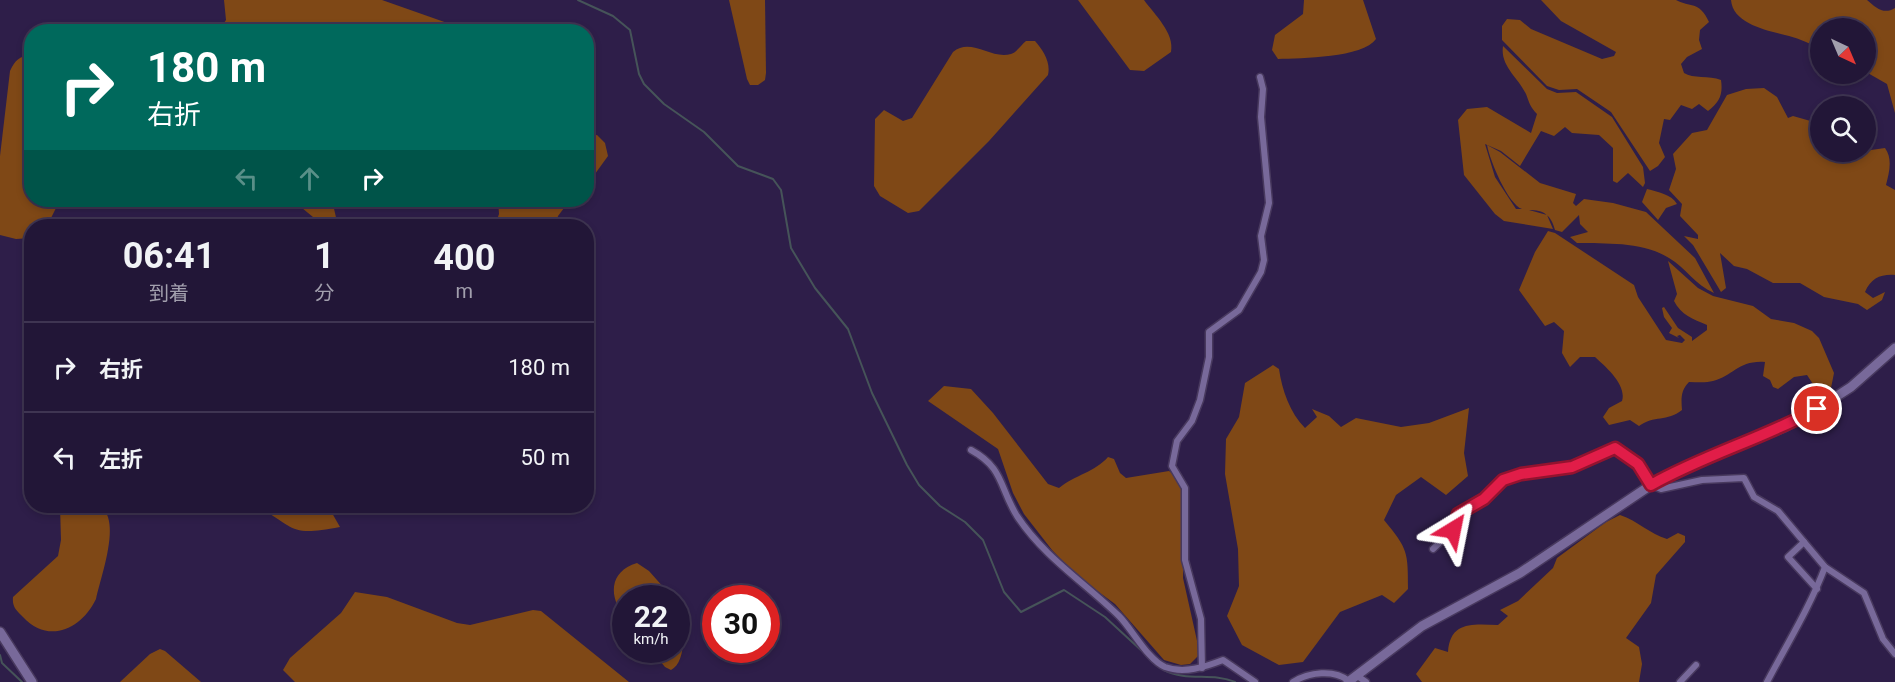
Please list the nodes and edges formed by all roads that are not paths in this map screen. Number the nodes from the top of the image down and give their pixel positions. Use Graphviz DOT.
graph roads {
  1 [pos="1260,77"];
  2 [pos="1895,348"];
  3 [pos="971,450"];
  4 [pos="1651,485"];
  5 [pos="1804,542"];
  6 [pos="1433,549"];
  7 [pos="1825,567"];
  8 [pos="1817,589"];
  9 [pos="0,632"];
  10 [pos="1895,654"];
  11 [pos="1696,665"];
  12 [pos="1202,668"];
  13 [pos="1351,680"];
  14 [pos="32,682"];
  15 [pos="1255,682"];
  16 [pos="1293,682"];
  17 [pos="1366,682"];
  18 [pos="1680,682"];
  19 [pos="1767,682"];
  1 -- 12 [label="street"];
  2 -- 4 [label="street"];
  3 -- 12 [label="street"];
  4 -- 5 [label="street"];
  4 -- 6 [label="street"];
  4 -- 13 [label="street"];
  5 -- 7 [label="street"];
  5 -- 8 [label="street"];
  7 -- 8 [label="street"];
  7 -- 10 [label="street"];
  8 -- 19 [label="street"];
  9 -- 14 [label="street"];
  11 -- 18 [label="street"];
  12 -- 15 [label="street"];
  13 -- 16 [label="street"];
  13 -- 17 [label="street"];
}
